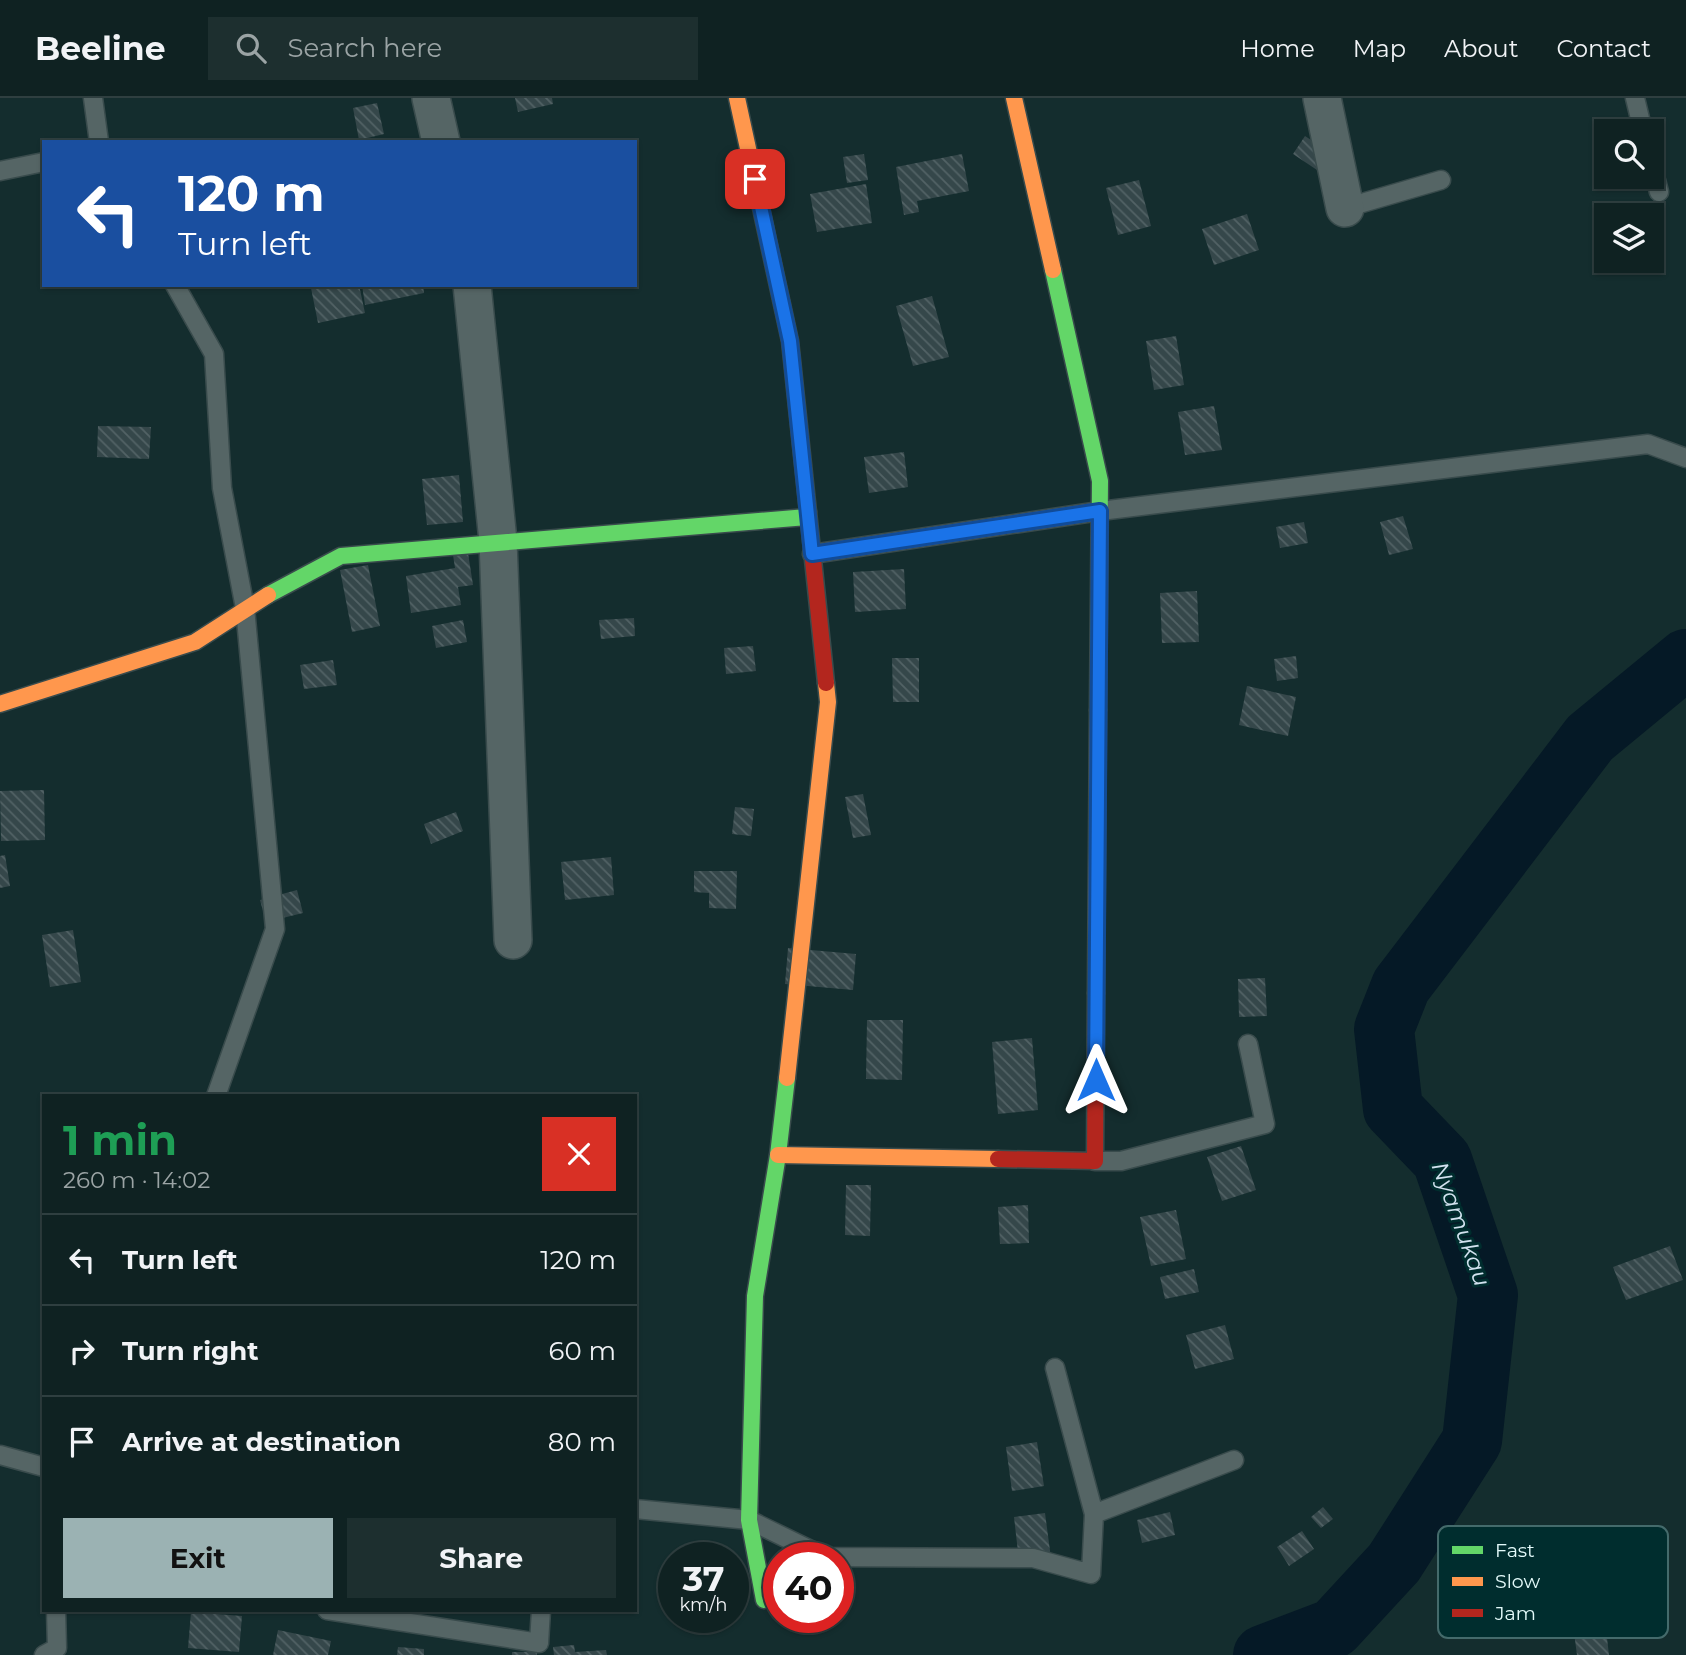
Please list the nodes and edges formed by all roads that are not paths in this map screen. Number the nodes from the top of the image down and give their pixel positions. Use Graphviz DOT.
graph roads {
  1 [pos="93,98"];
  2 [pos="431,98"];
  3 [pos="737,98"];
  4 [pos="1014,98"];
  5 [pos="1322,98"];
  6 [pos="1635,98"];
  7 [pos="1640,119"];
  8 [pos="99,140"];
  9 [pos="441,140"];
  10 [pos="42,162"];
  11 [pos="0,171"];
  12 [pos="1441,180"];
  13 [pos="1658,189"];
  14 [pos="1659,192"];
  15 [pos="1345,208"];
  16 [pos="176,287"];
  17 [pos="472,287"];
  18 [pos="1686,458"];
  19 [pos="1100,511"];
  20 [pos="807,517"];
  21 [pos="498,541"];
  22 [pos="812,554"];
  23 [pos="245,608"];
  24 [pos="0,704"];
  25 [pos="513,940"];
  26 [pos="1248,1044"];
  27 [pos="217,1094"];
  28 [pos="778,1155"];
  29 [pos="1095,1161"];
  30 [pos="1055,1368"];
  31 [pos="0,1455"];
  32 [pos="1234,1461"];
  33 [pos="42,1466"];
  34 [pos="637,1509"];
  35 [pos="1094,1514"];
  36 [pos="749,1520"];
  37 [pos="763,1595"];
  38 [pos="56,1612"];
  39 [pos="340,1612"];
  40 [pos="541,1612"];
  41 [pos="44,1655"];
  1 -- 8 [label="lane"];
  2 -- 9 [label="street"];
  3 -- 20 [label="street"];
  4 -- 19 [label="street"];
  5 -- 15 [label="street"];
  6 -- 7 [label="lane"];
  10 -- 11 [label="lane"];
  12 -- 15 [label="lane"];
  13 -- 14 [label="lane"];
  16 -- 23 [label="lane"];
  17 -- 21 [label="street"];
  18 -- 19 [label="lane"];
  19 -- 22 [label="lane"];
  19 -- 29 [label="street"];
  20 -- 21 [label="street"];
  20 -- 22 [label="street"];
  21 -- 23 [label="street"];
  21 -- 25 [label="street"];
  22 -- 28 [label="street"];
  23 -- 24 [label="street"];
  23 -- 27 [label="lane"];
  26 -- 29 [label="lane"];
  28 -- 29 [label="street"];
  28 -- 36 [label="street"];
  30 -- 35 [label="lane"];
  31 -- 33 [label="lane"];
  32 -- 35 [label="lane"];
  34 -- 36 [label="lane"];
  35 -- 36 [label="lane"];
  36 -- 37 [label="street"];
  38 -- 41 [label="lane"];
  39 -- 40 [label="lane"];
}
